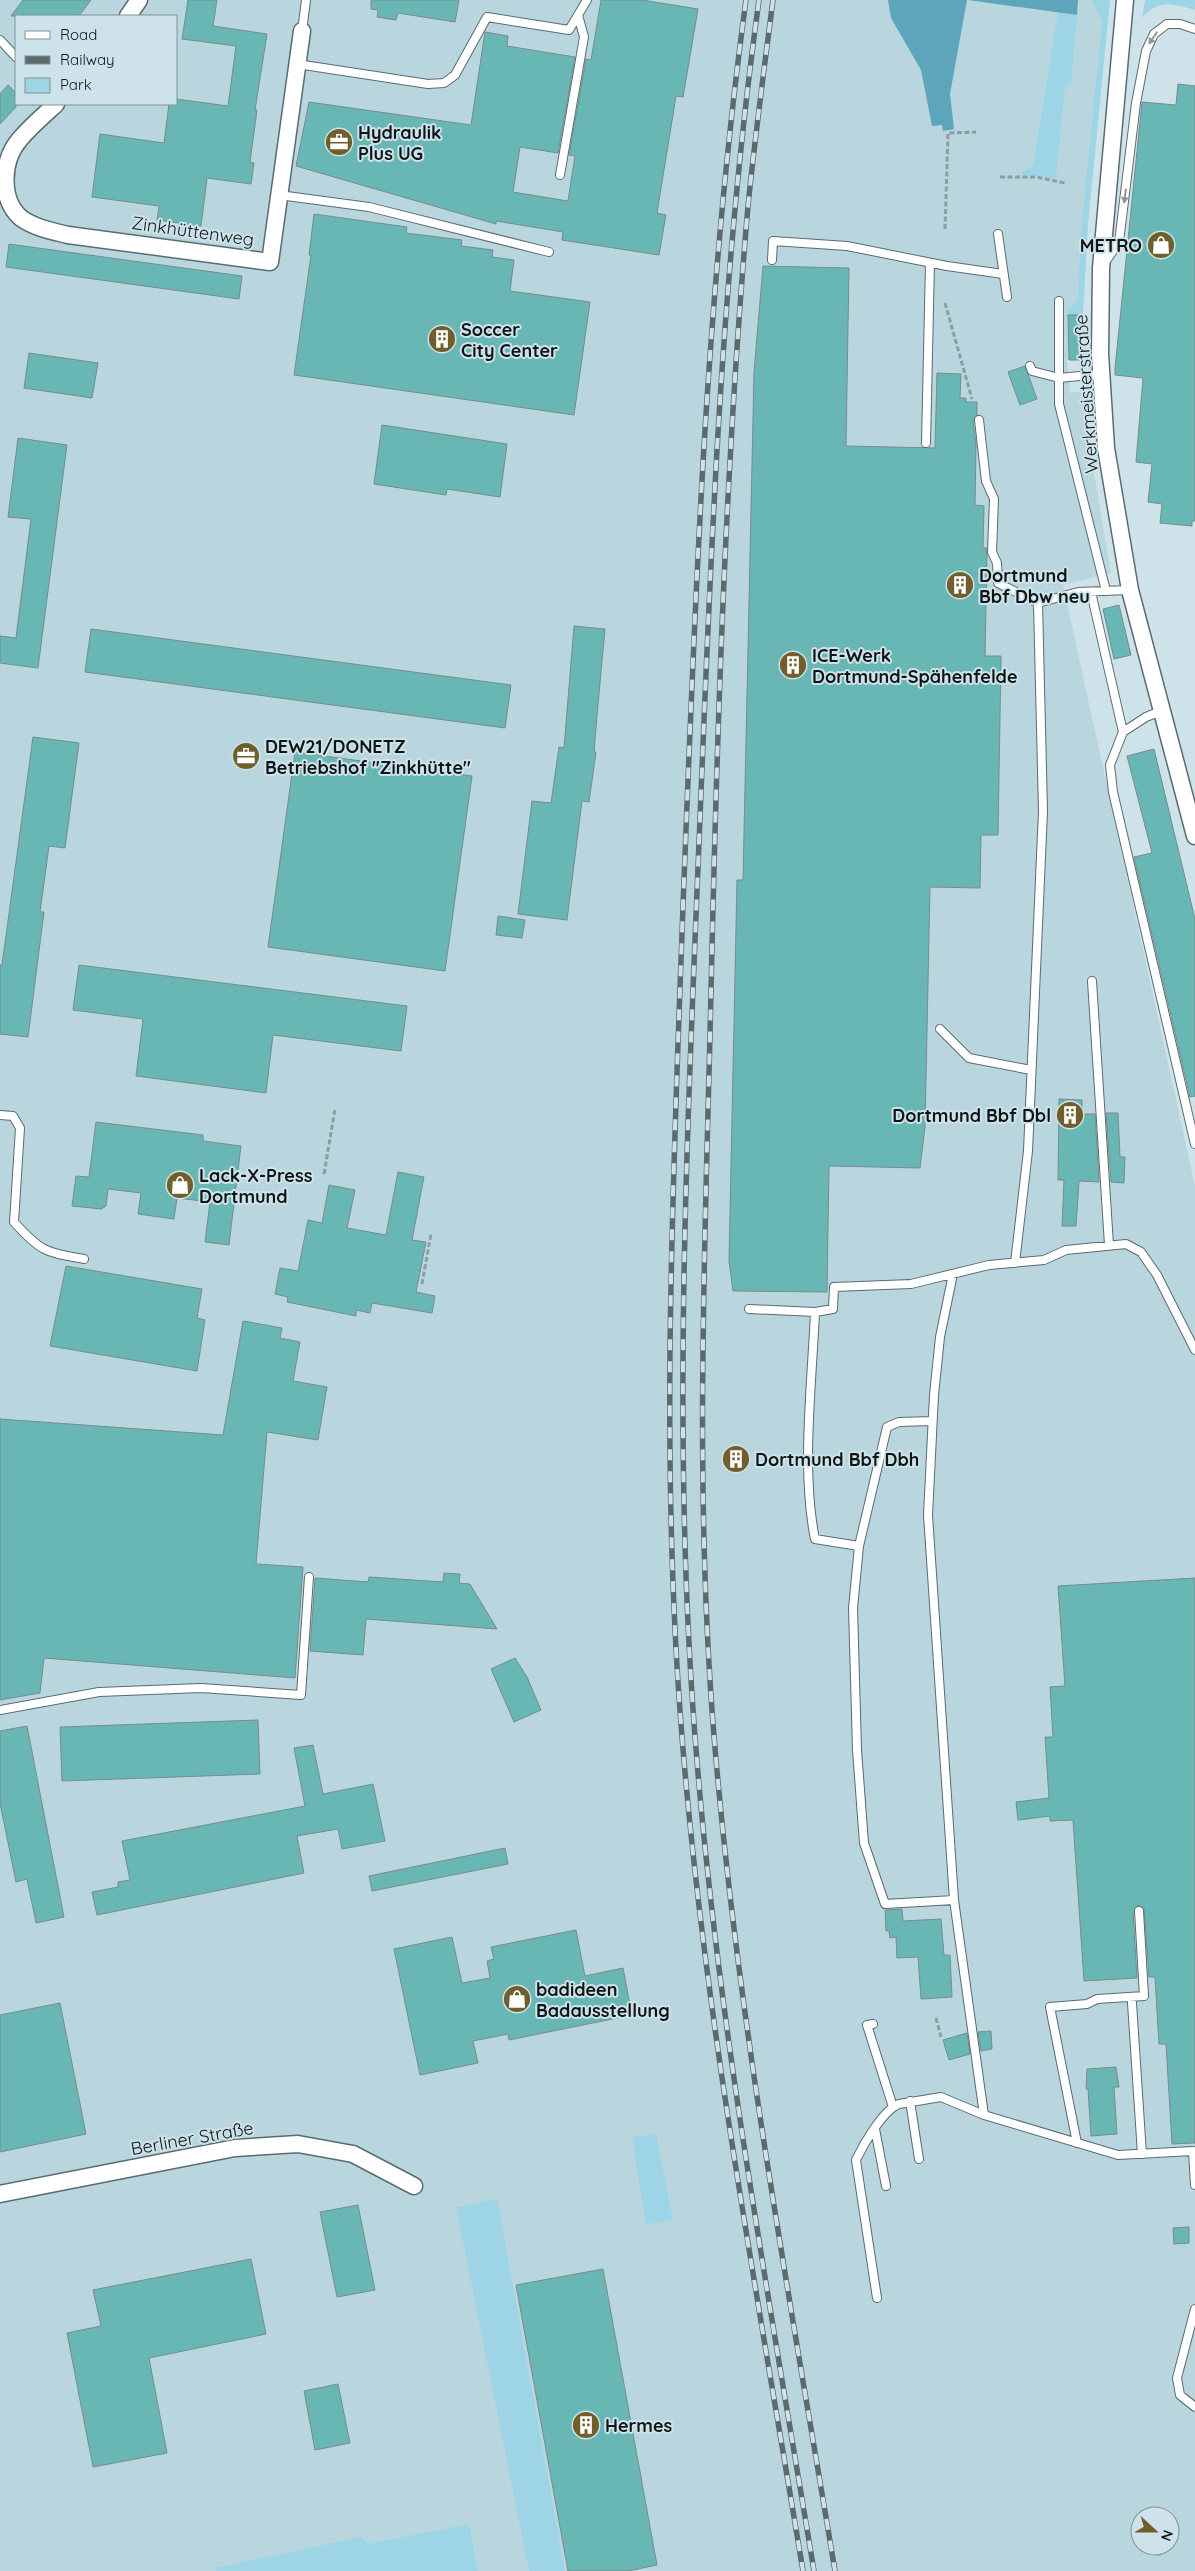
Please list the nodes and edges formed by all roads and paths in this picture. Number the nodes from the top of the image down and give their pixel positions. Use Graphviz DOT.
graph roads {
  1 [pos="139,0"];
  2 [pos="306,0"];
  3 [pos="587,0"];
  4 [pos="1125,0"];
  5 [pos="129,15"];
  6 [pos="578,15"];
  7 [pos="1195,29"];
  8 [pos="302,30"];
  9 [pos="0,40"];
  10 [pos="15,56"];
  11 [pos="297,64"];
  12 [pos="55,105"];
  13 [pos="976,132"];
  14 [pos="560,175"];
  15 [pos="1000,177"];
  16 [pos="1065,183"];
  17 [pos="279,195"];
  18 [pos="945,230"];
  19 [pos="998,234"];
  20 [pos="550,252"];
  21 [pos="772,260"];
  22 [pos="930,263"];
  23 [pos="1101,268"];
  24 [pos="1003,274"];
  25 [pos="1007,297"];
  26 [pos="1059,301"];
  27 [pos="945,302"];
  28 [pos="1030,366"];
  29 [pos="1101,374"];
  30 [pos="1059,378"];
  31 [pos="972,399"];
  32 [pos="979,420"];
  33 [pos="926,443"];
  34 [pos="1130,590"];
  35 [pos="1106,591"];
  36 [pos="1090,592"];
  37 [pos="1038,603"];
  38 [pos="1162,712"];
  39 [pos="1123,732"];
  40 [pos="1194,830"];
  41 [pos="1092,981"];
  42 [pos="940,1029"];
  43 [pos="1031,1070"];
  44 [pos="335,1109"];
  45 [pos="0,1114"];
  46 [pos="1195,1144"];
  47 [pos="324,1174"];
  48 [pos="431,1234"];
  49 [pos="1109,1245"];
  50 [pos="84,1260"];
  51 [pos="1015,1263"];
  52 [pos="953,1274"];
  53 [pos="422,1284"];
  54 [pos="749,1309"];
  55 [pos="815,1312"];
  56 [pos="1195,1350"];
  57 [pos="932,1421"];
  58 [pos="860,1546"];
  59 [pos="309,1577"];
  60 [pos="0,1710"];
  61 [pos="954,1900"];
  62 [pos="1139,1911"];
  63 [pos="1132,2003"];
  64 [pos="936,2018"];
  65 [pos="873,2024"];
  66 [pos="941,2037"];
  67 [pos="910,2101"];
  68 [pos="893,2106"];
  69 [pos="984,2115"];
  70 [pos="875,2129"];
  71 [pos="1077,2143"];
  72 [pos="1142,2154"];
  73 [pos="919,2159"];
  74 [pos="1195,2185"];
  75 [pos="414,2186"];
  76 [pos="886,2186"];
  77 [pos="0,2194"];
  78 [pos="877,2298"];
  79 [pos="1195,2309"];
  80 [pos="1195,2407"];
  1 -- 5 [label="street"];
  2 -- 8 [label="lane"];
  3 -- 6 [label="lane"];
  4 -- 23 [label="street, Werkmeisterstraße"];
  6 -- 11 [label="lane"];
  6 -- 14 [label="lane"];
  7 -- 23 [label="lane, one-way"];
  8 -- 11 [label="street, Zinkhüttenweg"];
  9 -- 10 [label="lane"];
  11 -- 17 [label="street, Zinkhüttenweg"];
  12 -- 17 [label="street, Zinkhüttenweg"];
  13 -- 18 [label="path"];
  15 -- 16 [label="path"];
  17 -- 20 [label="lane"];
  19 -- 24 [label="lane"];
  21 -- 22 [label="lane"];
  22 -- 24 [label="lane"];
  22 -- 33 [label="lane"];
  23 -- 29 [label="street, Werkmeisterstraße"];
  24 -- 25 [label="lane"];
  26 -- 30 [label="lane"];
  27 -- 31 [label="path"];
  28 -- 30 [label="lane"];
  29 -- 30 [label="lane"];
  29 -- 34 [label="street, Werkmeisterstraße"];
  30 -- 35 [label="lane"];
  32 -- 37 [label="lane"];
  34 -- 35 [label="lane"];
  34 -- 38 [label="street, Werkmeisterstraße"];
  35 -- 36 [label="lane"];
  36 -- 37 [label="lane"];
  36 -- 39 [label="lane"];
  37 -- 43 [label="lane"];
  38 -- 39 [label="lane"];
  38 -- 40 [label="street, Werkmeisterstraße"];
  39 -- 46 [label="lane"];
  41 -- 49 [label="lane"];
  42 -- 43 [label="lane"];
  43 -- 51 [label="lane"];
  44 -- 47 [label="path"];
  45 -- 50 [label="lane"];
  48 -- 53 [label="path"];
  49 -- 51 [label="lane"];
  49 -- 56 [label="lane"];
  51 -- 52 [label="lane"];
  52 -- 55 [label="lane"];
  52 -- 57 [label="lane"];
  54 -- 55 [label="lane"];
  55 -- 58 [label="lane"];
  57 -- 58 [label="lane"];
  57 -- 61 [label="lane"];
  58 -- 61 [label="lane"];
  59 -- 60 [label="lane"];
  61 -- 69 [label="lane"];
  62 -- 71 [label="lane"];
  63 -- 72 [label="lane"];
  64 -- 66 [label="path"];
  65 -- 68 [label="lane"];
  67 -- 68 [label="lane"];
  67 -- 69 [label="lane"];
  67 -- 73 [label="lane"];
  68 -- 70 [label="lane"];
  69 -- 71 [label="lane"];
  70 -- 76 [label="lane"];
  70 -- 78 [label="lane"];
  71 -- 72 [label="lane"];
  72 -- 74 [label="lane"];
  75 -- 77 [label="street, Berliner Straße"];
  79 -- 80 [label="lane"];
}
